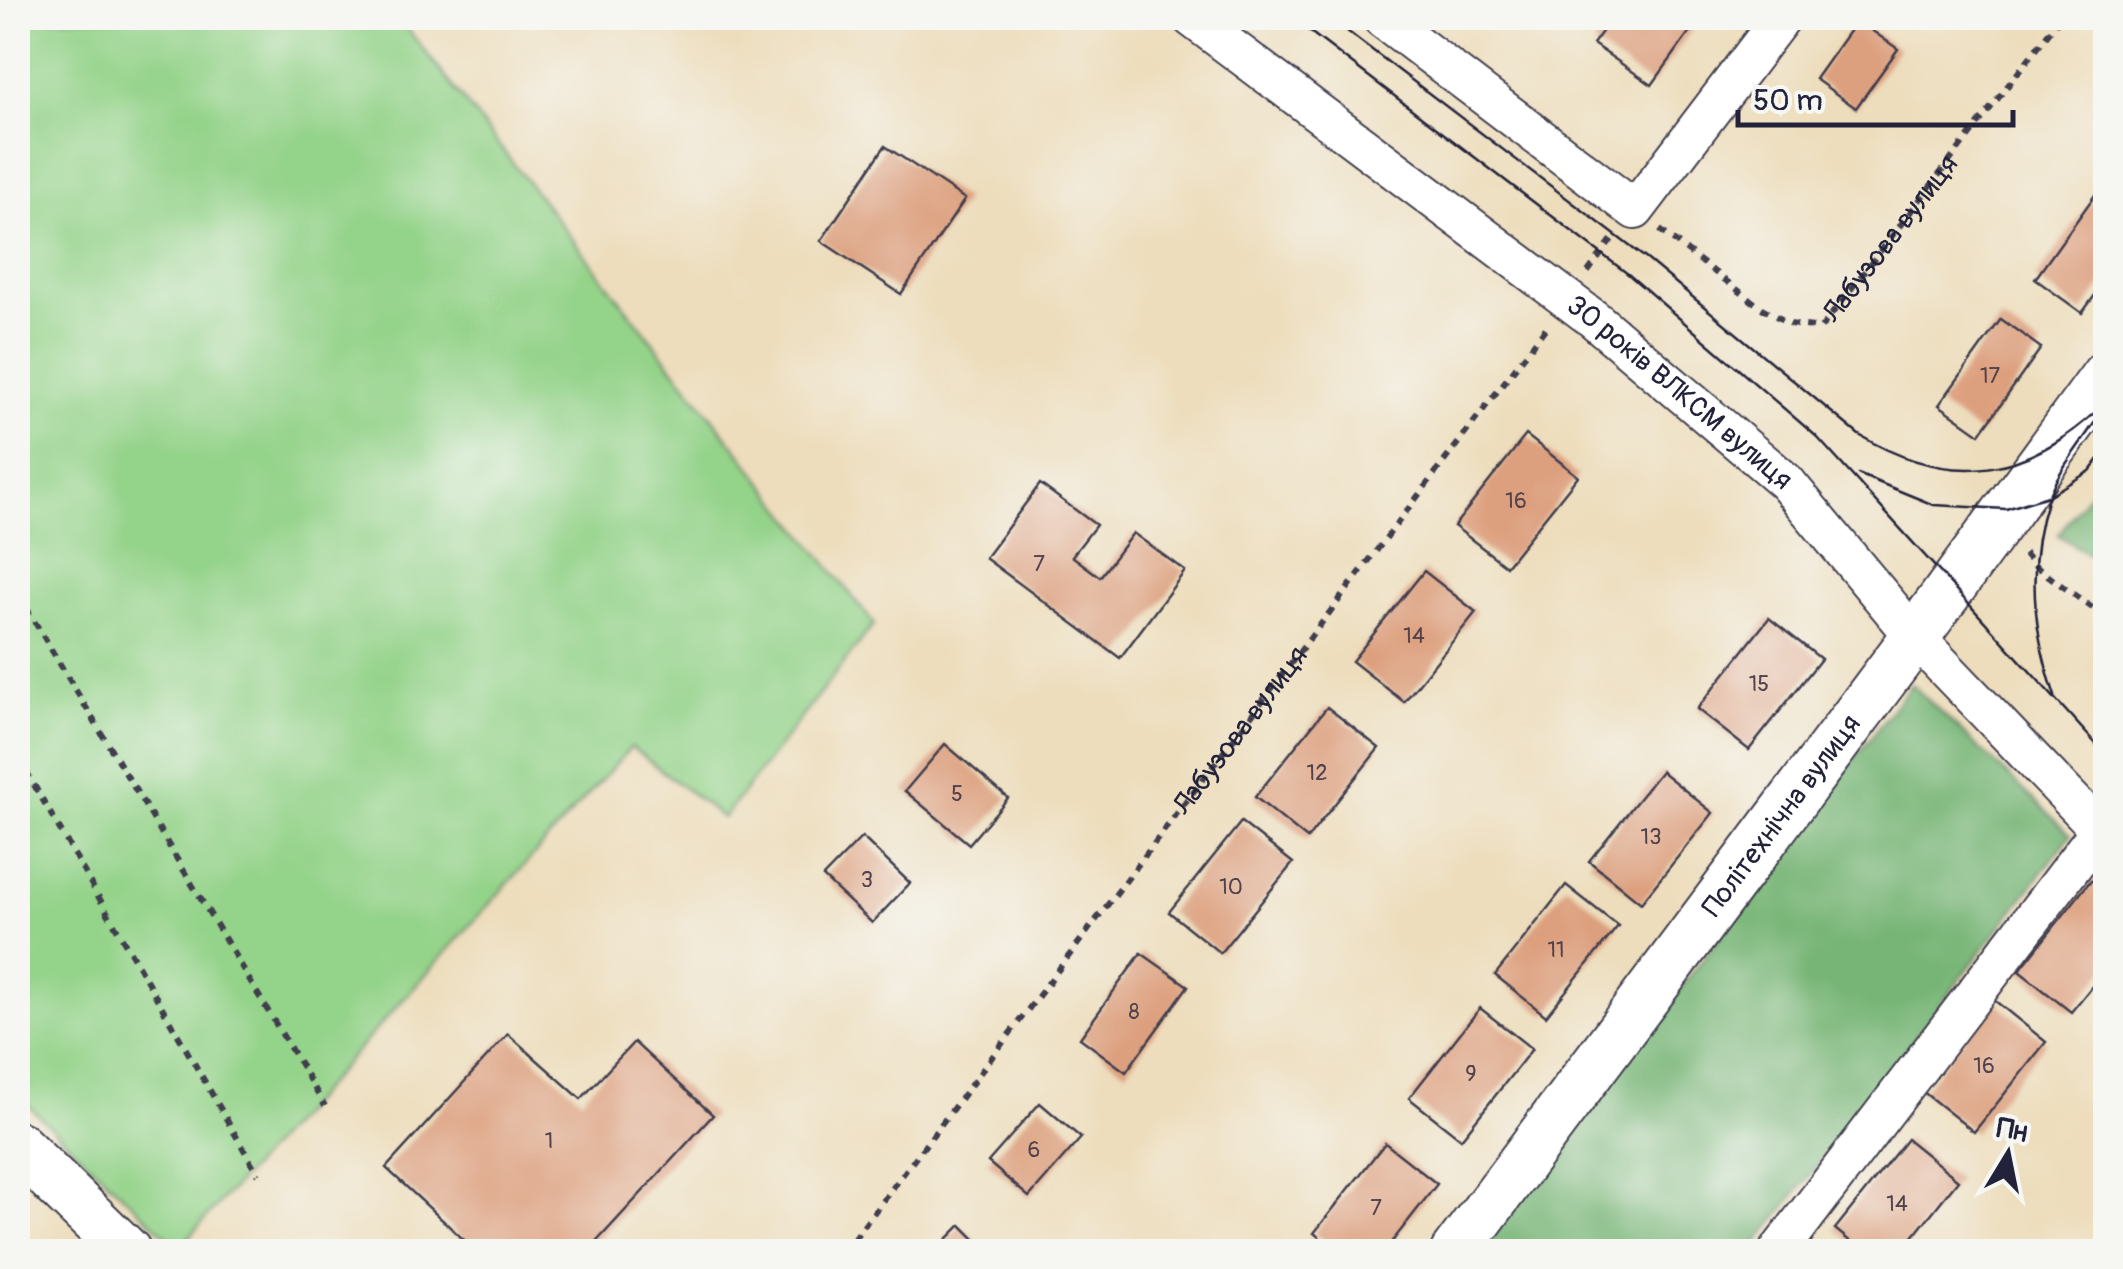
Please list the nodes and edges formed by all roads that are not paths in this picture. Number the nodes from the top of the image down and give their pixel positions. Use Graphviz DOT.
graph roads {
  1 [pos="1192,18"];
  2 [pos="1382,18"];
  3 [pos="1781,18"];
  4 [pos="2106,375"];
  5 [pos="1915,637"];
  6 [pos="2102,834"];
  7 [pos="18,1146"];
  8 [pos="127,1252"];
  9 [pos="1454,1252"];
  10 [pos="1778,1252"];
  1 -- 5 [label="street, 30 років ВЛКСМ вулиця"];
  2 -- 3 [label="street"];
  4 -- 5 [label="street, Політехнічна вулиця"];
  5 -- 6 [label="street, 30 років ВЛКСМ вулиця"];
  5 -- 9 [label="street, Політехнічна вулиця"];
  6 -- 10 [label="street"];
  7 -- 8 [label="street"];
}
